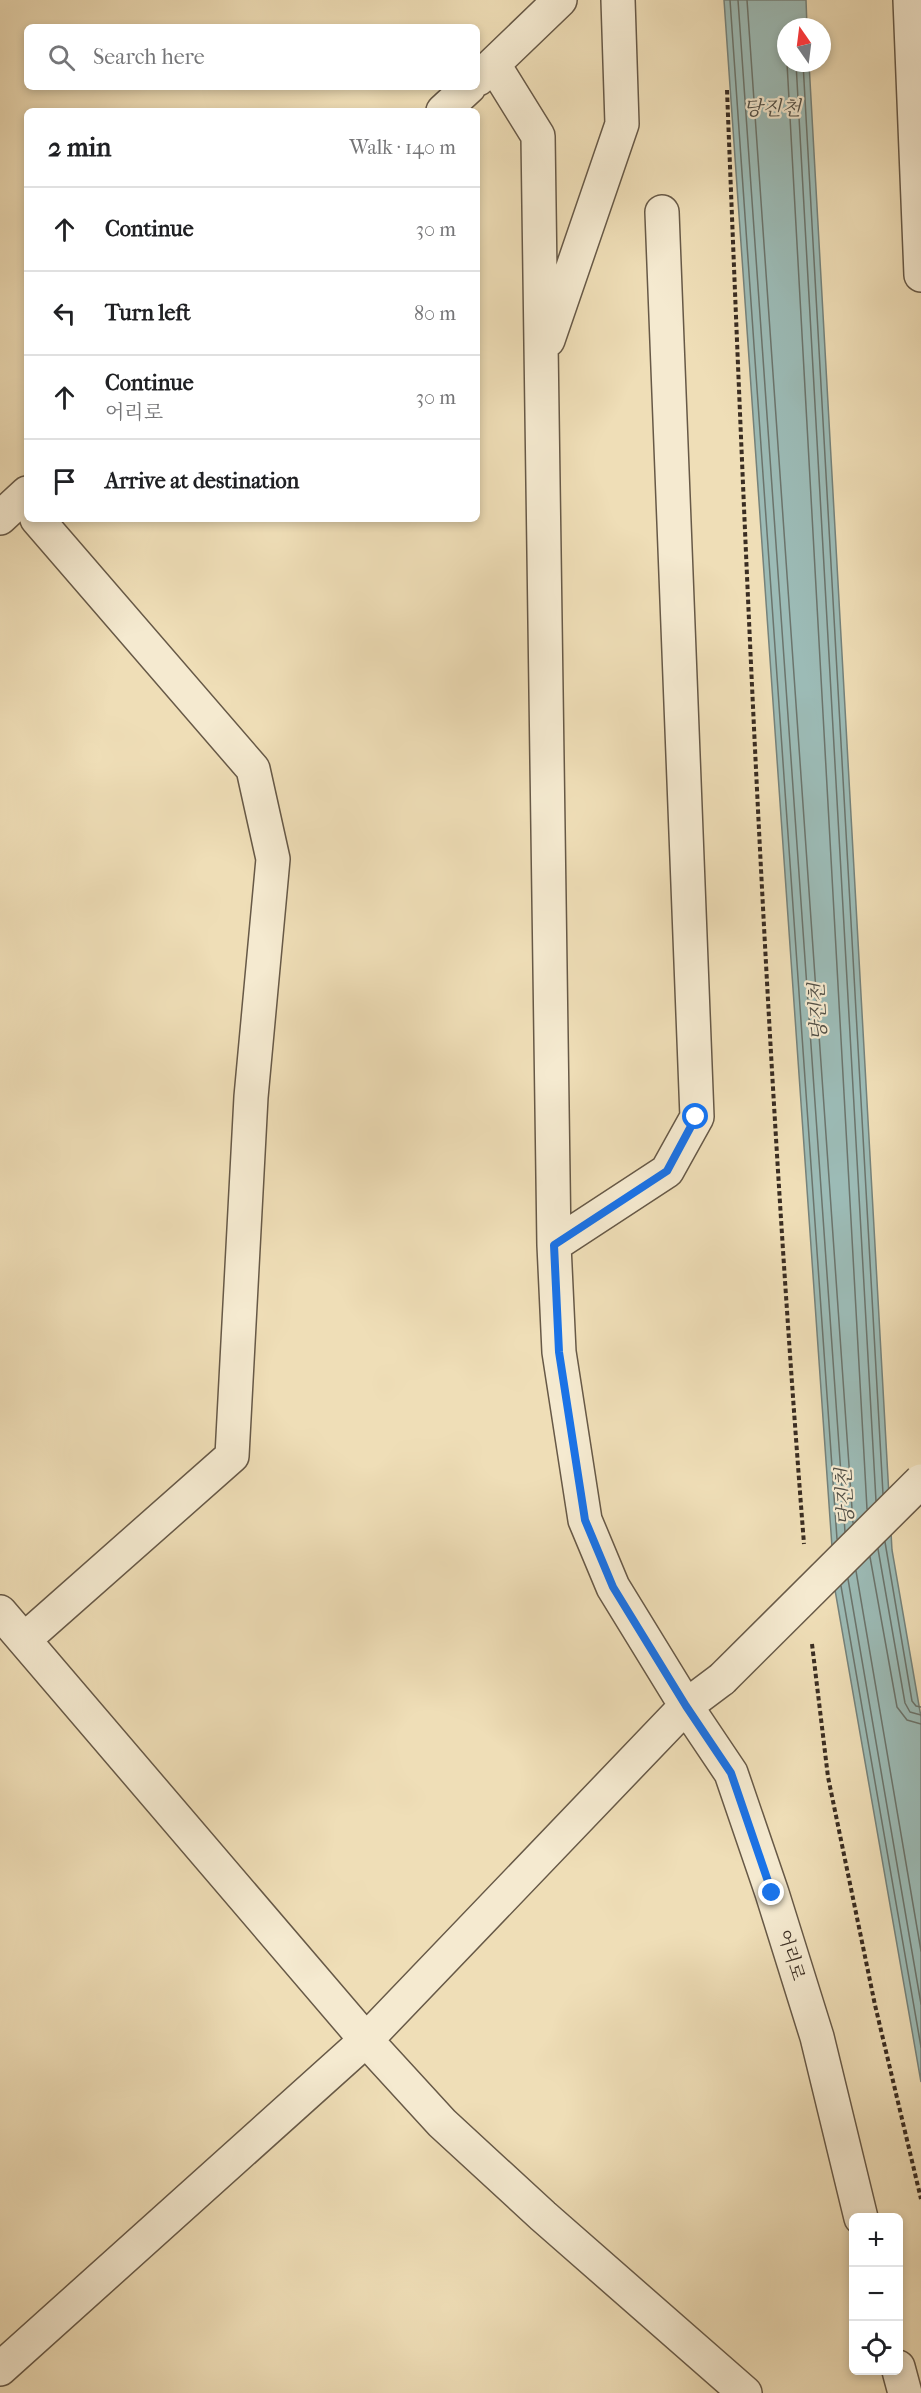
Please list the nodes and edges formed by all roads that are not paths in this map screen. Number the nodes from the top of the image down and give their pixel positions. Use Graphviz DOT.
graph roads {
  1 [pos="560,0"];
  2 [pos="618,0"];
  3 [pos="910,0"];
  4 [pos="485,72"];
  5 [pos="466,90"];
  6 [pos="446,108"];
  7 [pos="662,212"];
  8 [pos="921,275"];
  9 [pos="541,362"];
  10 [pos="34,522"];
  11 [pos="554,1245"];
  12 [pos="921,1481"];
  13 [pos="0,1612"];
  14 [pos="25,1638"];
  15 [pos="686,1706"];
  16 [pos="366,2040"];
  17 [pos="860,2213"];
  18 [pos="4,2358"];
  19 [pos="900,2375"];
  20 [pos="745,2393"];
  21 [pos="905,2393"];
  1 -- 4 [label="street"];
  2 -- 9 [label="street"];
  3 -- 8 [label="street"];
  4 -- 9 [label="street, 어리로"];
  5 -- 6 [label="street"];
  7 -- 11 [label="street"];
  9 -- 11 [label="street, 어리로"];
  10 -- 14 [label="street"];
  11 -- 15 [label="street, 어리로"];
  12 -- 15 [label="street, bridge"];
  13 -- 14 [label="street"];
  14 -- 16 [label="street"];
  15 -- 16 [label="street"];
  15 -- 17 [label="street, 어리로"];
  16 -- 18 [label="street"];
  16 -- 20 [label="street"];
  19 -- 21 [label="street"];
}
